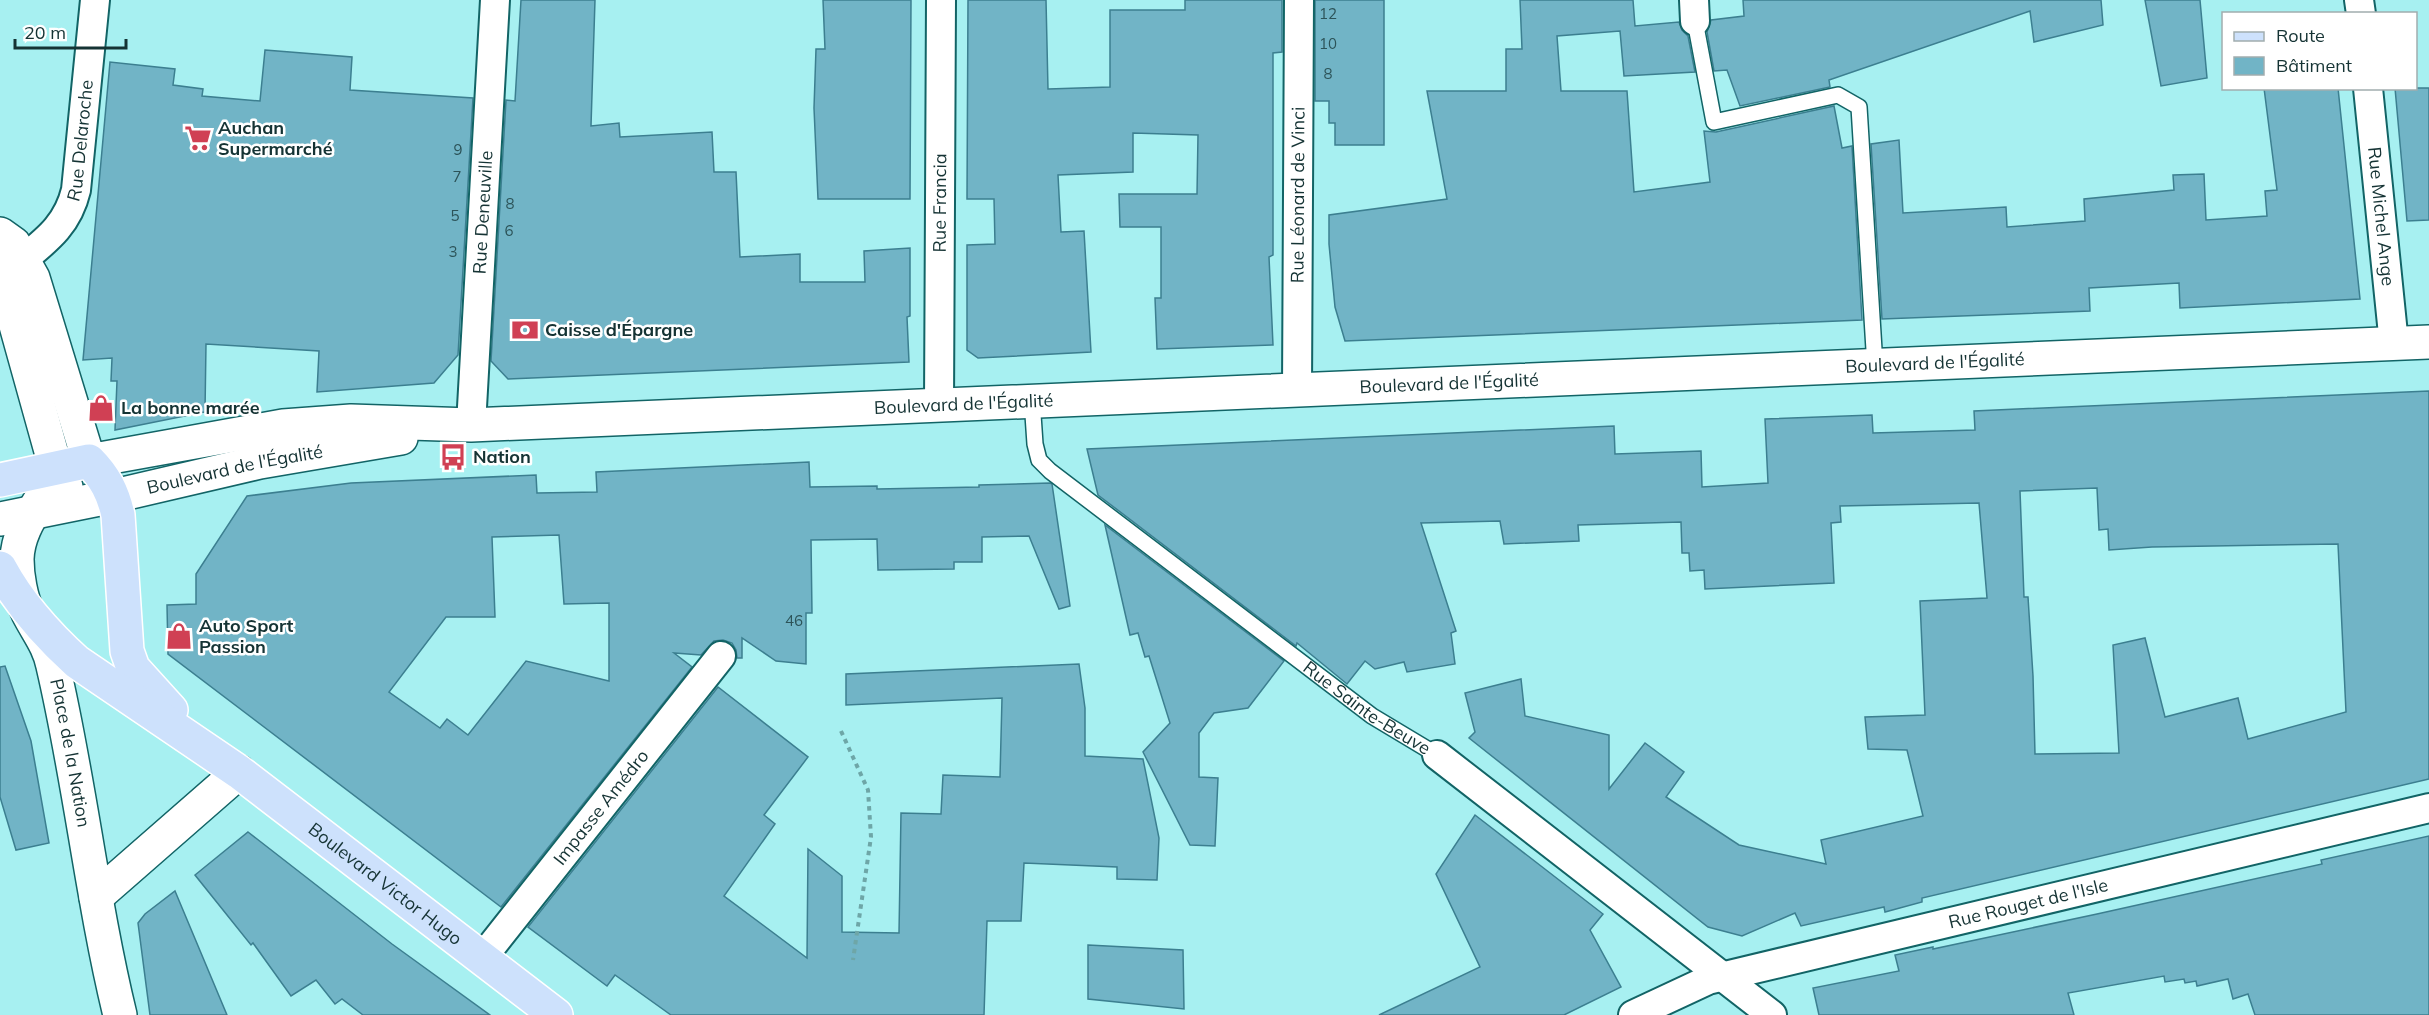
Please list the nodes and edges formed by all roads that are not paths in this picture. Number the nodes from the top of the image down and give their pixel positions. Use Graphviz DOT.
graph roads {
  1 [pos="95,0"];
  2 [pos="495,0"];
  3 [pos="941,0"];
  4 [pos="1299,0"];
  5 [pos="1694,11"];
  6 [pos="2368,90"];
  7 [pos="0,234"];
  8 [pos="9,268"];
  9 [pos="2429,342"];
  10 [pos="2394,344"];
  11 [pos="1875,366"];
  12 [pos="1297,390"];
  13 [pos="1032,400"];
  14 [pos="939,405"];
  15 [pos="471,425"];
  16 [pos="89,461"];
  17 [pos="57,469"];
  18 [pos="0,480"];
  19 [pos="102,499"];
  20 [pos="33,513"];
  21 [pos="0,519"];
  22 [pos="0,568"];
  23 [pos="28,612"];
  24 [pos="721,656"];
  25 [pos="1437,755"];
  26 [pos="227,763"];
  27 [pos="2429,808"];
  28 [pos="96,897"];
  29 [pos="482,958"];
  30 [pos="1722,976"];
  31 [pos="120,1015"];
  32 [pos="556,1015"];
  33 [pos="1633,1015"];
  34 [pos="1772,1015"];
  1 -- 8 [label="street, Rue Delaroche"];
  2 -- 15 [label="street, Rue Deneuville"];
  3 -- 14 [label="street, Rue Francia"];
  4 -- 12 [label="street, Rue Léonard de Vinci"];
  5 -- 11 [label="lane"];
  6 -- 10 [label="street, Rue Michel Ange"];
  7 -- 8 [label="main road"];
  8 -- 16 [label="main road"];
  8 -- 17 [label="main road"];
  9 -- 10 [label="main road, Boulevard de l'Égalité"];
  10 -- 11 [label="main road, Boulevard de l'Égalité"];
  11 -- 12 [label="main road, Boulevard de l'Égalité"];
  12 -- 13 [label="main road, Boulevard de l'Égalité"];
  13 -- 14 [label="main road, Boulevard de l'Égalité"];
  13 -- 25 [label="lane, Rue Sainte-Beuve"];
  14 -- 15 [label="main road, Boulevard de l'Égalité"];
  15 -- 16 [label="main road, Boulevard de l'Égalité"];
  15 -- 19 [label="main road, Boulevard de l'Égalité"];
  16 -- 17 [label="main road, Boulevard de l'Égalité"];
  16 -- 19 [label="main road, Boulevard Victor Hugo"];
  17 -- 18 [label="main road, Boulevard de l'Égalité"];
  17 -- 19 [label="main road"];
  17 -- 20 [label="main road, Place de la Nation"];
  19 -- 20 [label="main road, Boulevard de l'Égalité"];
  19 -- 26 [label="main road, Boulevard Victor Hugo"];
  20 -- 21 [label="main road, Boulevard de l'Égalité"];
  20 -- 23 [label="main road, Place de la Nation"];
  22 -- 23 [label="main road, Boulevard Victor Hugo"];
  23 -- 26 [label="main road, Boulevard Victor Hugo"];
  23 -- 28 [label="main road, Place de la Nation"];
  24 -- 29 [label="street, Impasse Amédro"];
  25 -- 30 [label="street, Rue Sainte-Beuve"];
  26 -- 28 [label="main road"];
  26 -- 29 [label="main road, Boulevard Victor Hugo"];
  27 -- 30 [label="street, Rue Rouget de l'Isle"];
  28 -- 31 [label="main road, Place de la Nation"];
  29 -- 32 [label="main road, Boulevard Victor Hugo"];
  30 -- 33 [label="street, Rue Rouget de l'Isle"];
  30 -- 34 [label="street, Rue Sainte-Beuve"];
}
